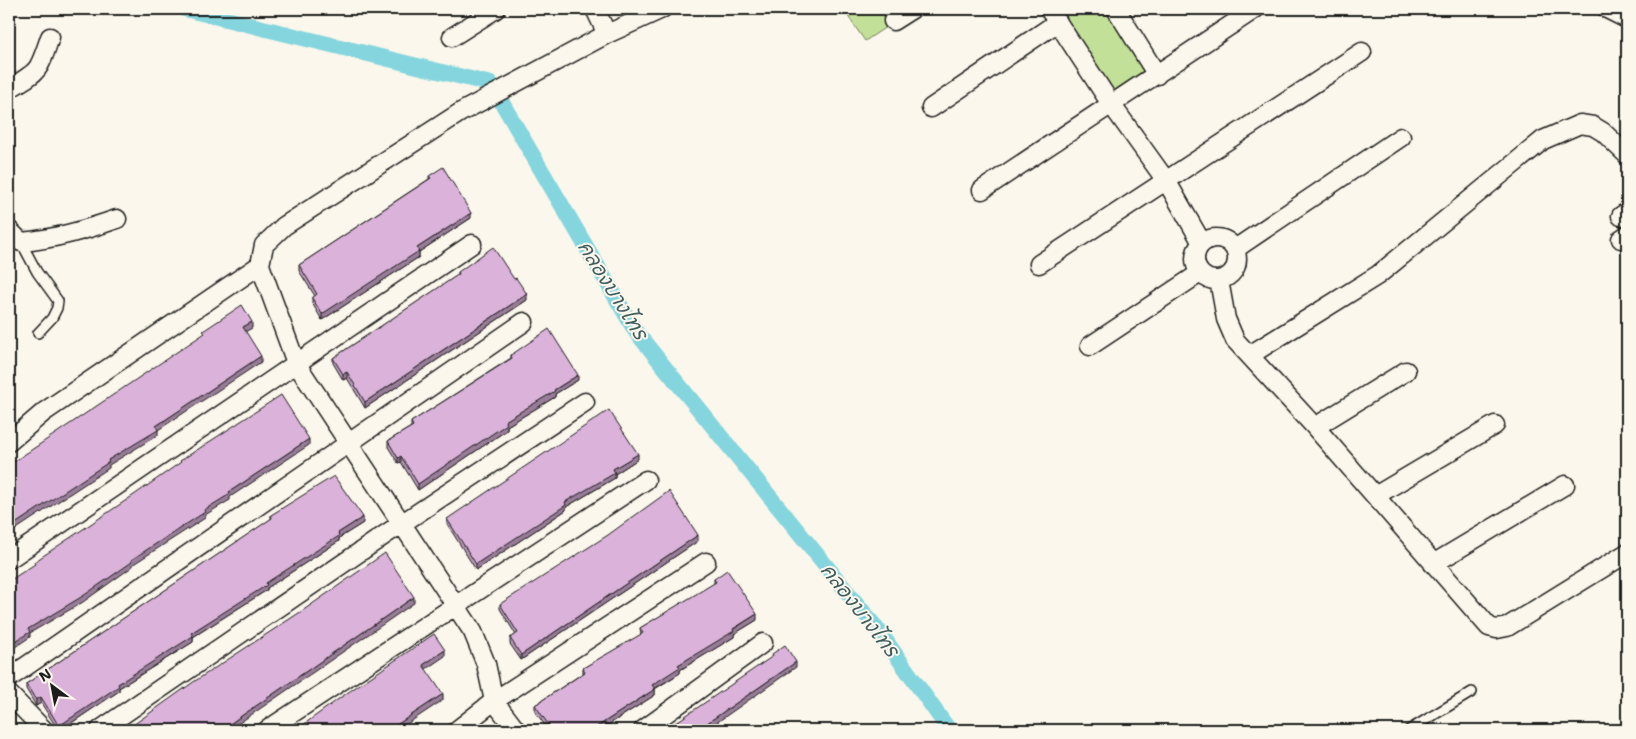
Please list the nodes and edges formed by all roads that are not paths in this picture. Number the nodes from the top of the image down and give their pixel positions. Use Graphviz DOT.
graph roads {
  1 [pos="496,9"];
  2 [pos="595,9"];
  3 [pos="662,9"];
  4 [pos="912,9"];
  5 [pos="1116,9"];
  6 [pos="1256,9"];
  7 [pos="1607,9"];
  8 [pos="1053,15"];
  9 [pos="1627,18"];
  10 [pos="893,21"];
  11 [pos="608,34"];
  12 [pos="452,37"];
  13 [pos="50,38"];
  14 [pos="1362,52"];
  15 [pos="1157,75"];
  16 [pos="9,88"];
  17 [pos="1111,104"];
  18 [pos="931,108"];
  19 [pos="1401,137"];
  20 [pos="1627,154"];
  21 [pos="1167,182"];
  22 [pos="982,190"];
  23 [pos="118,219"];
  24 [pos="15,236"];
  25 [pos="1202,243"];
  26 [pos="472,244"];
  27 [pos="1235,249"];
  28 [pos="1039,264"];
  29 [pos="260,265"];
  30 [pos="1200,273"];
  31 [pos="1219,280"];
  32 [pos="524,322"];
  33 [pos="38,333"];
  34 [pos="1090,346"];
  35 [pos="1250,356"];
  36 [pos="296,363"];
  37 [pos="1406,371"];
  38 [pos="585,402"];
  39 [pos="1494,425"];
  40 [pos="1315,427"];
  41 [pos="9,442"];
  42 [pos="349,443"];
  43 [pos="646,480"];
  44 [pos="1566,485"];
  45 [pos="1375,496"];
  46 [pos="402,524"];
  47 [pos="1627,553"];
  48 [pos="9,559"];
  49 [pos="706,562"];
  50 [pos="1433,564"];
  51 [pos="455,606"];
  52 [pos="763,643"];
  53 [pos="9,678"];
  54 [pos="1472,692"];
  55 [pos="9,694"];
  56 [pos="494,701"];
  57 [pos="44,730"];
  58 [pos="100,730"];
  59 [pos="267,730"];
  60 [pos="457,730"];
  61 [pos="516,730"];
  62 [pos="643,730"];
  63 [pos="1409,730"];
  1 -- 12 [label="street"];
  2 -- 11 [label="street"];
  3 -- 11 [label="street"];
  4 -- 10 [label="street"];
  5 -- 15 [label="street"];
  6 -- 15 [label="street"];
  7 -- 9 [label="street"];
  8 -- 17 [label="street"];
  8 -- 18 [label="street"];
  11 -- 29 [label="street"];
  13 -- 16 [label="street"];
  14 -- 21 [label="street"];
  15 -- 17 [label="street"];
  17 -- 21 [label="street"];
  17 -- 22 [label="street"];
  19 -- 27 [label="street"];
  20 -- 35 [label="street"];
  21 -- 25 [label="street"];
  21 -- 28 [label="street"];
  23 -- 24 [label="street"];
  24 -- 33 [label="lane"];
  25 -- 27 [label="street"];
  25 -- 30 [label="street"];
  26 -- 36 [label="street"];
  27 -- 31 [label="street"];
  29 -- 36 [label="street"];
  29 -- 41 [label="street"];
  30 -- 31 [label="street"];
  30 -- 34 [label="street"];
  31 -- 35 [label="street"];
  32 -- 42 [label="street"];
  35 -- 40 [label="street"];
  36 -- 42 [label="street"];
  36 -- 48 [label="street"];
  37 -- 40 [label="street"];
  38 -- 46 [label="street"];
  39 -- 45 [label="street"];
  40 -- 45 [label="street"];
  42 -- 46 [label="street"];
  42 -- 53 [label="street"];
  43 -- 51 [label="street"];
  44 -- 50 [label="street"];
  45 -- 50 [label="street"];
  46 -- 51 [label="street"];
  46 -- 58 [label="street"];
  47 -- 50 [label="street"];
  49 -- 56 [label="street"];
  51 -- 56 [label="street"];
  51 -- 59 [label="street"];
  52 -- 62 [label="street"];
  54 -- 63 [label="lane"];
  55 -- 57 [label="street"];
  56 -- 60 [label="street"];
  56 -- 61 [label="street"];
}
